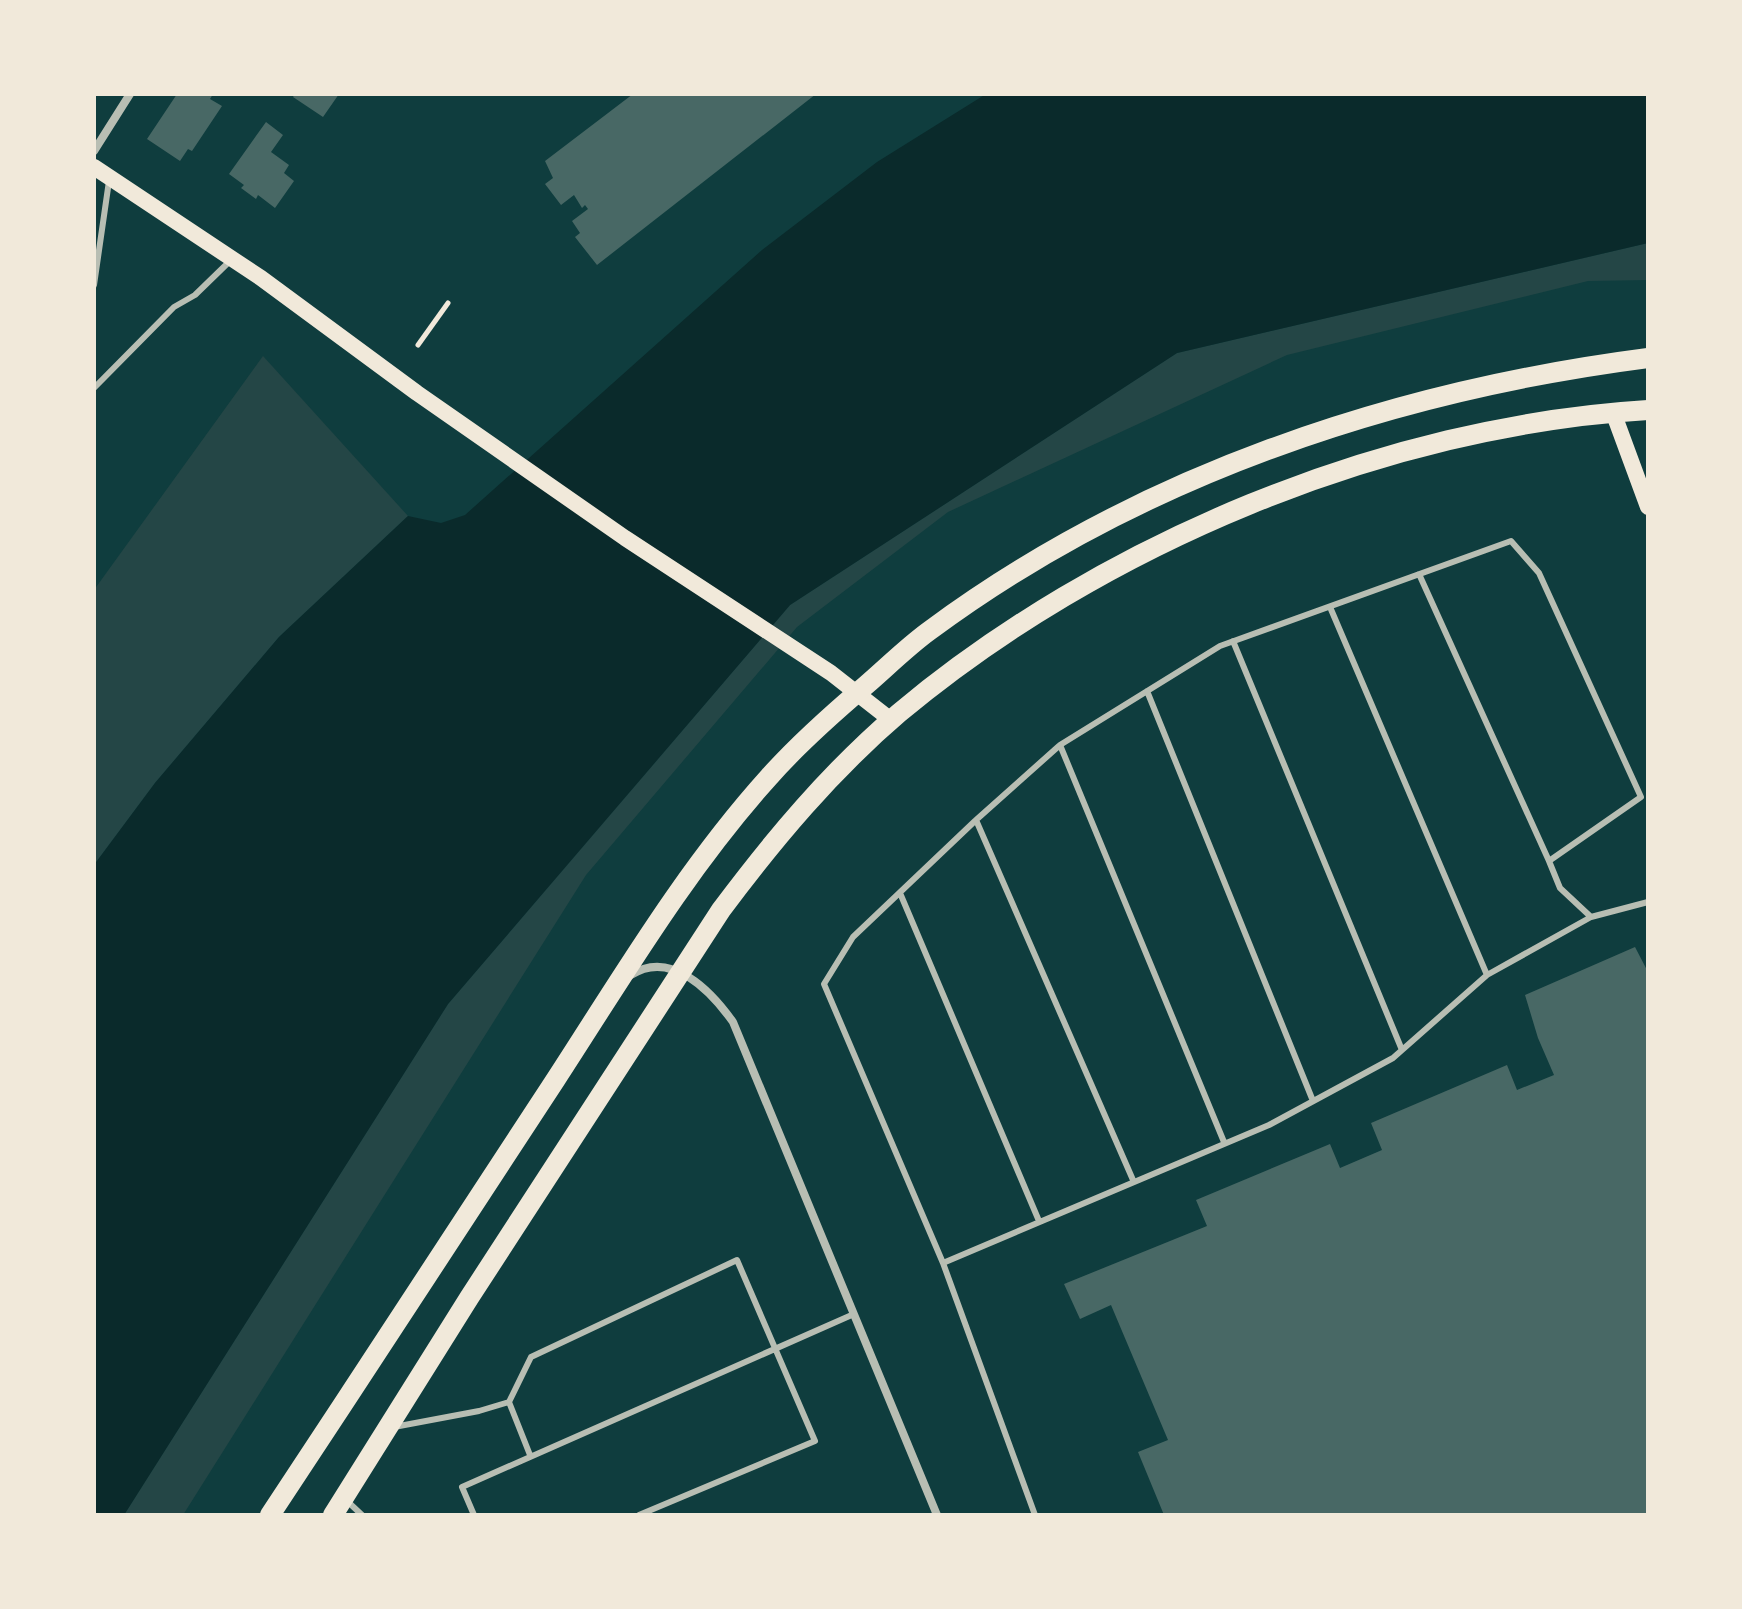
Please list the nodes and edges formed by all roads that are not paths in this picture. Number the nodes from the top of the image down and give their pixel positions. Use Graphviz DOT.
graph roads {
  1 [pos="130,94"];
  2 [pos="94,151"];
  3 [pos="94,167"];
  4 [pos="109,177"];
  5 [pos="233,259"];
  6 [pos="94,285"];
  7 [pos="1648,358"];
  8 [pos="94,388"];
  9 [pos="1648,410"];
  10 [pos="1613,412"];
  11 [pos="1648,507"];
  12 [pos="1419,574"];
  13 [pos="1330,607"];
  14 [pos="1233,641"];
  15 [pos="1147,691"];
  16 [pos="857,693"];
  17 [pos="891,720"];
  18 [pos="1060,745"];
  19 [pos="976,820"];
  20 [pos="1549,861"];
  21 [pos="900,893"];
  22 [pos="1648,902"];
  23 [pos="1591,917"];
  24 [pos="679,972"];
  25 [pos="1487,975"];
  26 [pos="619,982"];
  27 [pos="1402,1050"];
  28 [pos="1313,1101"];
  29 [pos="1224,1142"];
  30 [pos="1133,1180"];
  31 [pos="1039,1221"];
  32 [pos="943,1263"];
  33 [pos="854,1314"];
  34 [pos="775,1348"];
  35 [pos="509,1402"];
  36 [pos="387,1428"];
  37 [pos="530,1455"];
  38 [pos="338,1506"];
  39 [pos="270,1515"];
  40 [pos="362,1515"];
  41 [pos="474,1515"];
  42 [pos="639,1515"];
  43 [pos="937,1515"];
  44 [pos="1035,1515"];
  1 -- 2 [label="street"];
  3 -- 4 [label="main road"];
  4 -- 5 [label="main road"];
  4 -- 6 [label="lane"];
  5 -- 8 [label="lane"];
  5 -- 16 [label="main road"];
  7 -- 16 [label="main road"];
  9 -- 10 [label="main road"];
  10 -- 11 [label="main road"];
  10 -- 17 [label="main road"];
  12 -- 13 [label="lane"];
  12 -- 20 [label="lane"];
  12 -- 20 [label="lane"];
  13 -- 14 [label="lane"];
  13 -- 25 [label="lane"];
  14 -- 15 [label="lane"];
  14 -- 27 [label="lane"];
  15 -- 18 [label="lane"];
  15 -- 28 [label="lane"];
  16 -- 17 [label="main road"];
  16 -- 26 [label="main road"];
  17 -- 24 [label="main road"];
  18 -- 19 [label="lane"];
  18 -- 29 [label="lane"];
  19 -- 21 [label="lane"];
  19 -- 30 [label="lane"];
  20 -- 23 [label="lane"];
  21 -- 31 [label="lane"];
  21 -- 32 [label="lane"];
  22 -- 23 [label="lane"];
  23 -- 25 [label="lane"];
  24 -- 26 [label="street"];
  24 -- 33 [label="street"];
  24 -- 36 [label="main road"];
  25 -- 27 [label="lane"];
  26 -- 39 [label="main road"];
  27 -- 28 [label="lane"];
  28 -- 29 [label="lane"];
  29 -- 30 [label="lane"];
  30 -- 31 [label="lane"];
  31 -- 32 [label="lane"];
  32 -- 44 [label="lane"];
  33 -- 34 [label="lane"];
  33 -- 43 [label="street"];
  34 -- 35 [label="lane"];
  34 -- 37 [label="lane"];
  34 -- 42 [label="lane"];
  35 -- 36 [label="lane"];
  35 -- 37 [label="lane"];
  36 -- 38 [label="main road"];
  37 -- 41 [label="lane"];
  38 -- 40 [label="lane"];
}
